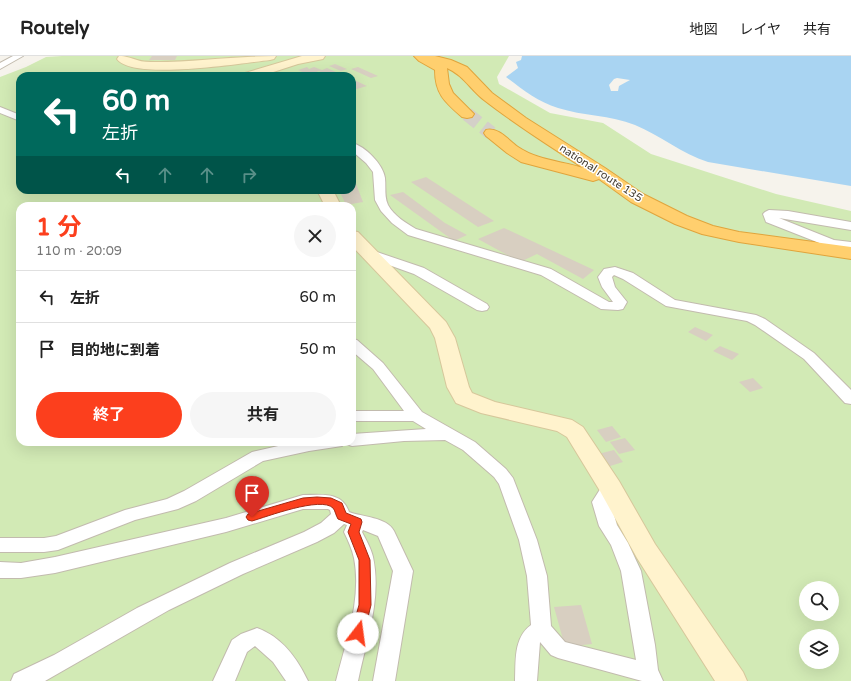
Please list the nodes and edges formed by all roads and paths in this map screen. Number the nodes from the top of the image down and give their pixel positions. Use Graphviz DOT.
graph roads {
  1 [pos="20,56"];
  2 [pos="270,56"];
  3 [pos="319,56"];
  4 [pos="417,56"];
  5 [pos="420,56"];
  6 [pos="125,57"];
  7 [pos="0,66"];
  8 [pos="261,72"];
  9 [pos="0,110"];
  10 [pos="467,114"];
  11 [pos="16,116"];
  12 [pos="490,133"];
  13 [pos="356,149"];
  14 [pos="611,180"];
  15 [pos="851,226"];
  16 [pos="356,240"];
  17 [pos="851,246"];
  18 [pos="851,253"];
  19 [pos="368,254"];
  20 [pos="482,307"];
  21 [pos="356,347"];
  22 [pos="851,399"];
  23 [pos="356,416"];
  24 [pos="416,416"];
  25 [pos="449,434"];
  26 [pos="356,440"];
  27 [pos="304,446"];
  28 [pos="610,487"];
  29 [pos="349,519"];
  30 [pos="0,546"];
  31 [pos="0,570"];
  32 [pos="541,629"];
  33 [pos="651,677"];
  34 [pos="22,681"];
  35 [pos="224,681"];
  36 [pos="297,681"];
  37 [pos="347,681"];
  38 [pos="384,681"];
  39 [pos="526,681"];
  40 [pos="732,681"];
  1 -- 7 [label="street"];
  2 -- 6 [label="street"];
  3 -- 8 [label="street"];
  4 -- 10 [label="highway"];
  5 -- 14 [label="highway, national route 135"];
  9 -- 11 [label="street"];
  12 -- 14 [label="highway, national route 135"];
  13 -- 22 [label="street"];
  14 -- 18 [label="highway, national route 135"];
  15 -- 17 [label="street"];
  16 -- 19 [label="street"];
  19 -- 20 [label="street"];
  19 -- 28 [label="street"];
  21 -- 24 [label="street"];
  23 -- 24 [label="street"];
  24 -- 25 [label="street"];
  25 -- 26 [label="street"];
  25 -- 32 [label="street"];
  27 -- 30 [label="street"];
  28 -- 33 [label="street"];
  28 -- 40 [label="street"];
  29 -- 31 [label="street"];
  29 -- 34 [label="street"];
  29 -- 37 [label="street"];
  29 -- 38 [label="street"];
  32 -- 33 [label="street"];
  32 -- 39 [label="street"];
  35 -- 36 [label="street"];
}
